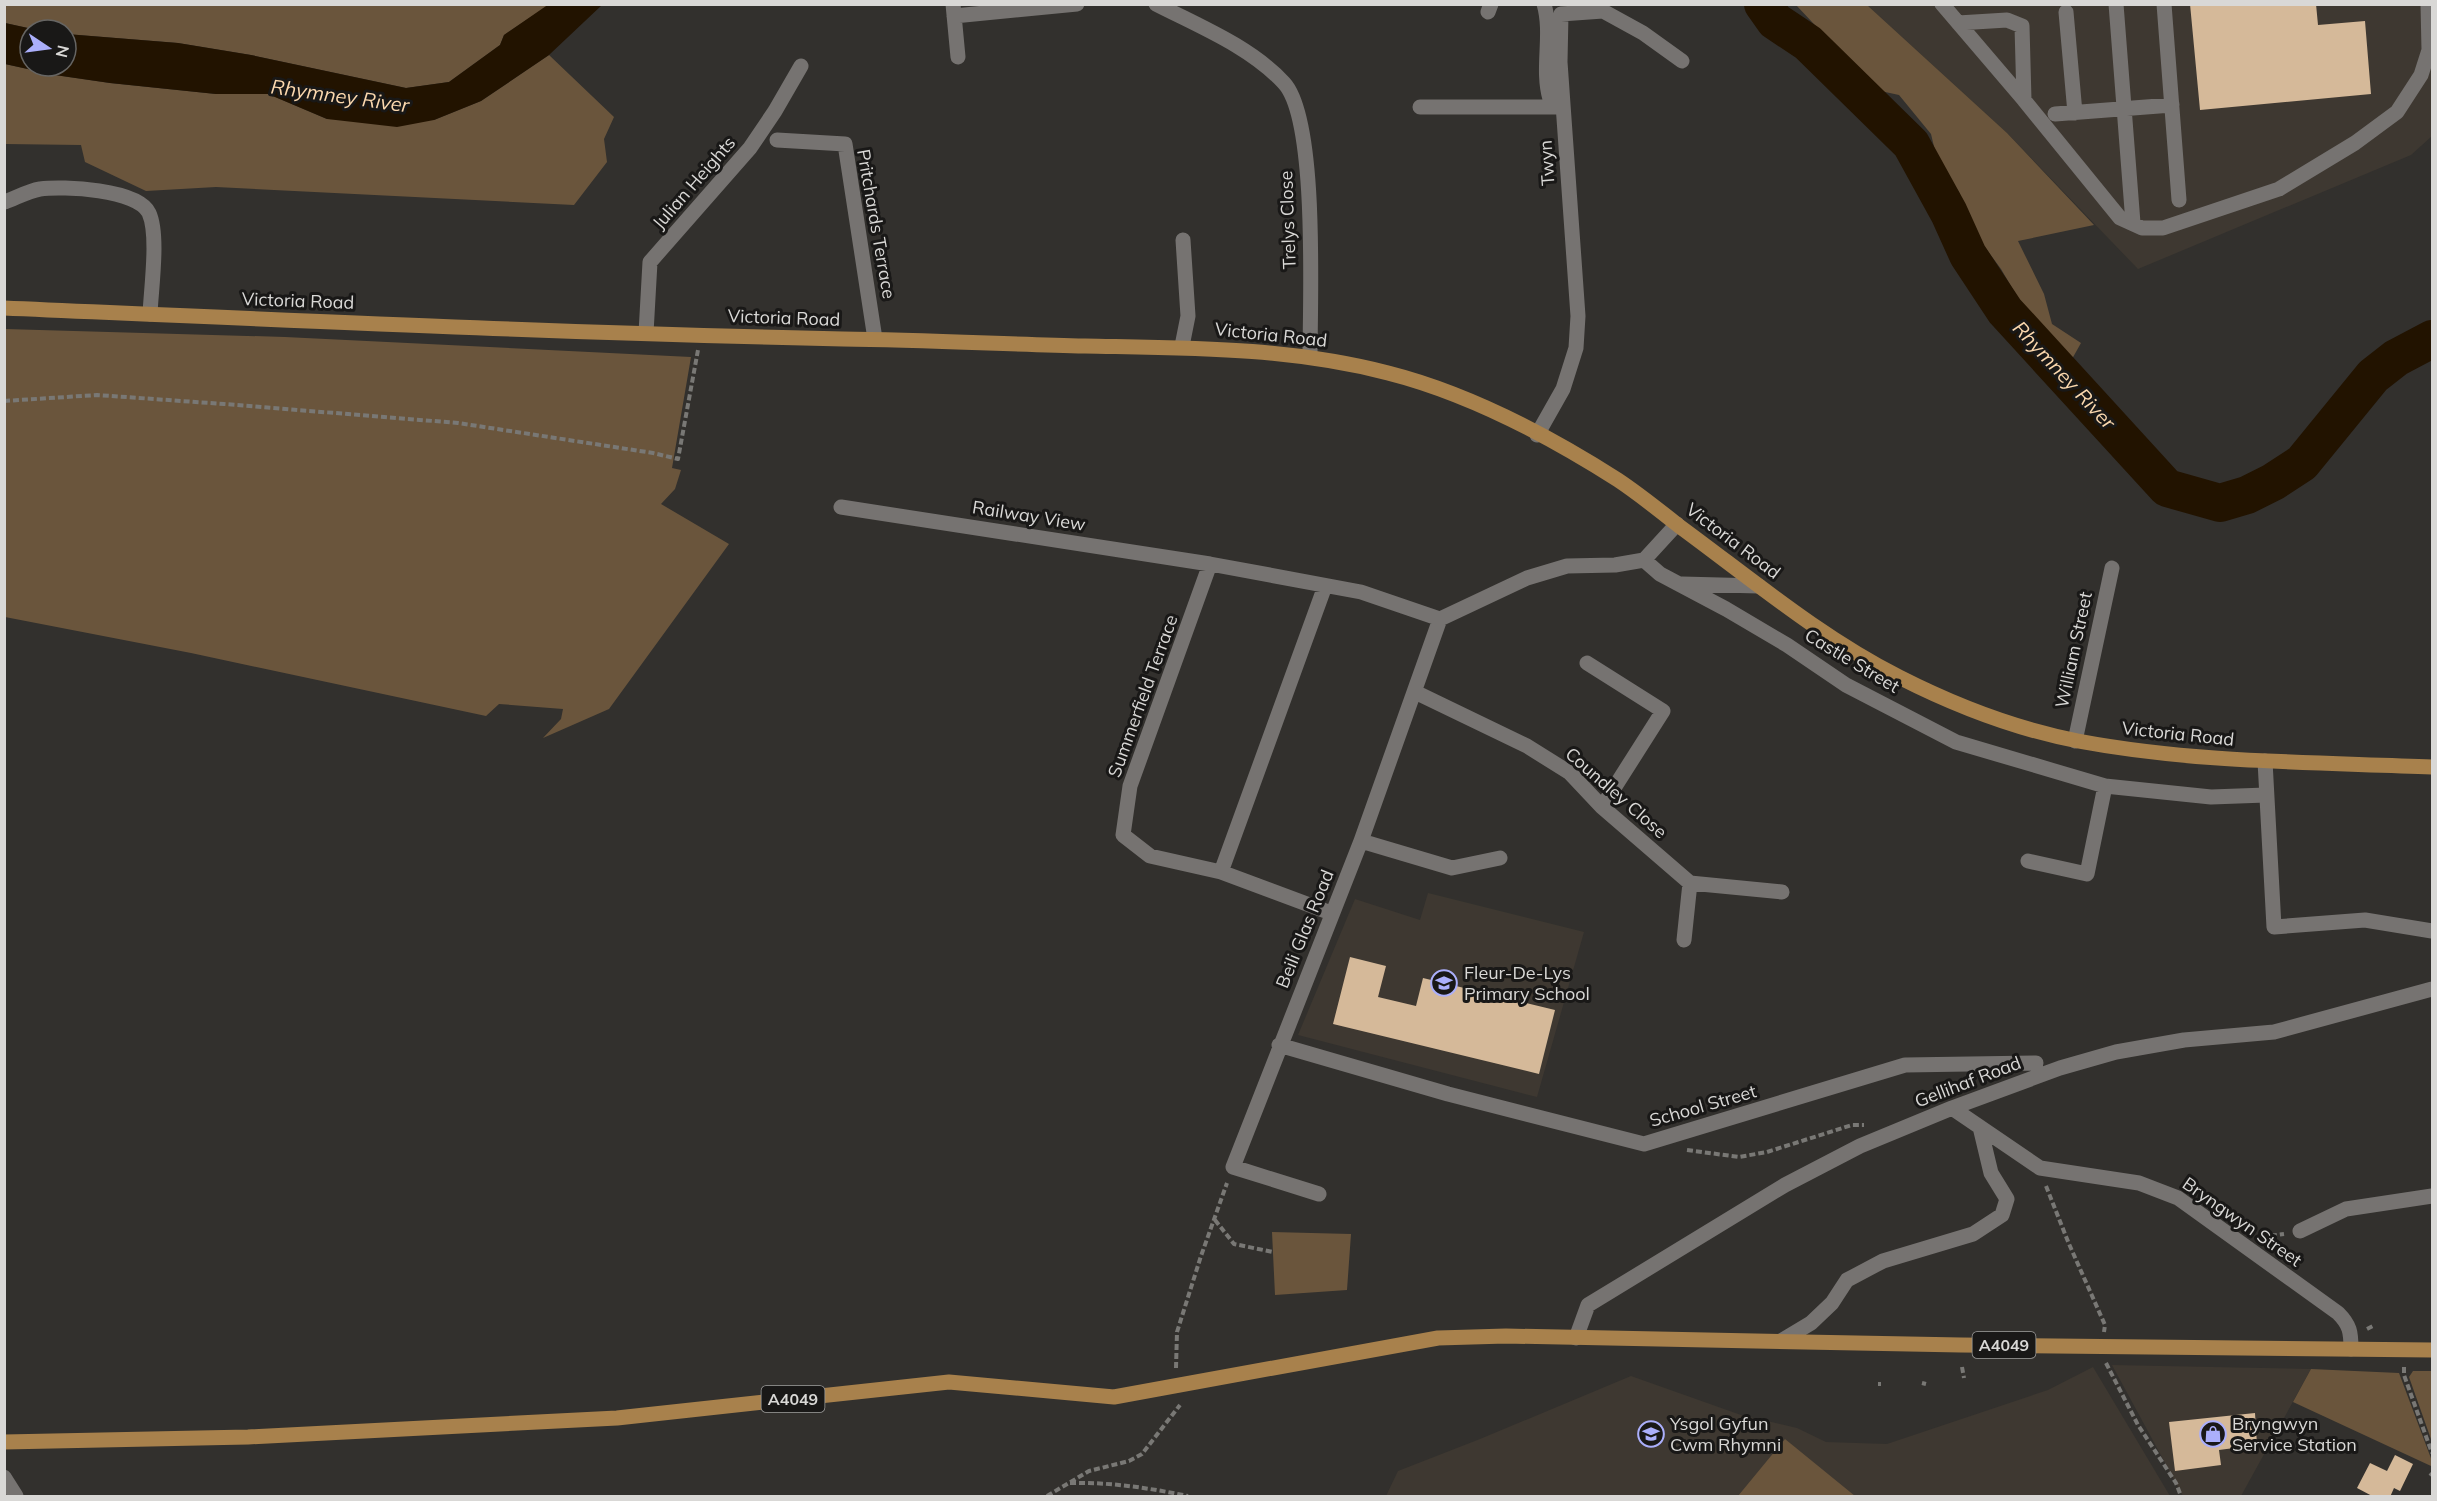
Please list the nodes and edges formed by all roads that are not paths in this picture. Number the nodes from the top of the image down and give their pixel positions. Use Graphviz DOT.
graph roads {
  1 [pos="1077,4"];
  2 [pos="1156,4"];
  3 [pos="1544,4"];
  4 [pos="1942,4"];
  5 [pos="2116,4"];
  6 [pos="2164,4"];
  7 [pos="2428,4"];
  8 [pos="954,10"];
  9 [pos="2066,12"];
  10 [pos="1958,23"];
  11 [pos="958,57"];
  12 [pos="1682,60"];
  13 [pos="801,66"];
  14 [pos="2024,100"];
  15 [pos="2172,105"];
  16 [pos="1420,107"];
  17 [pos="1563,107"];
  18 [pos="2124,109"];
  19 [pos="2075,113"];
  20 [pos="2055,114"];
  21 [pos="777,140"];
  22 [pos="2179,200"];
  23 [pos="5,202"];
  24 [pos="2133,224"];
  25 [pos="1183,240"];
  26 [pos="4,308"];
  27 [pos="150,314"];
  28 [pos="646,333"];
  29 [pos="875,339"];
  30 [pos="1182,346"];
  31 [pos="1310,357"];
  32 [pos="1537,435"];
  33 [pos="841,507"];
  34 [pos="1677,524"];
  35 [pos="1644,560"];
  36 [pos="1210,564"];
  37 [pos="2112,568"];
  38 [pos="1679,584"];
  39 [pos="1759,585"];
  40 [pos="1325,586"];
  41 [pos="1440,620"];
  42 [pos="1587,663"];
  43 [pos="1415,692"];
  44 [pos="2075,741"];
  45 [pos="2265,761"];
  46 [pos="2433,767"];
  47 [pos="2105,786"];
  48 [pos="2266,795"];
  49 [pos="1602,807"];
  50 [pos="1361,841"];
  51 [pos="1500,858"];
  52 [pos="2028,861"];
  53 [pos="1221,872"];
  54 [pos="1690,883"];
  55 [pos="1782,892"];
  56 [pos="1331,913"];
  57 [pos="2433,931"];
  58 [pos="1683,940"];
  59 [pos="2433,989"];
  60 [pos="1279,1046"];
  61 [pos="2036,1064"];
  62 [pos="1952,1108"];
  63 [pos="1980,1127"];
  64 [pos="1319,1194"];
  65 [pos="2433,1196"];
  66 [pos="2300,1231"];
  67 [pos="1576,1338"];
  68 [pos="1781,1341"];
  69 [pos="2351,1349"];
  70 [pos="2433,1350"];
  71 [pos="4,1442"];
  72 [pos="4,1477"];
  73 [pos="16,1497"];
  1 -- 8 [label="street"];
  2 -- 31 [label="street, Trelys Close"];
  3 -- 17 [label="street"];
  4 -- 10 [label="street"];
  5 -- 18 [label="street"];
  6 -- 15 [label="street"];
  7 -- 24 [label="street"];
  8 -- 11 [label="street"];
  9 -- 19 [label="street"];
  10 -- 14 [label="street"];
  10 -- 14 [label="street"];
  12 -- 17 [label="street, Twyn"];
  13 -- 28 [label="street, Julian Heights"];
  14 -- 24 [label="street"];
  15 -- 18 [label="street"];
  15 -- 22 [label="street"];
  16 -- 17 [label="street"];
  17 -- 32 [label="street, Twyn"];
  18 -- 19 [label="street"];
  18 -- 24 [label="street"];
  19 -- 20 [label="street"];
  21 -- 29 [label="street, Pritchards Terrace"];
  23 -- 27 [label="street"];
  25 -- 30 [label="street"];
  26 -- 27 [label="main road, Victoria Road"];
  27 -- 28 [label="main road, Victoria Road"];
  28 -- 29 [label="main road, Victoria Road"];
  29 -- 30 [label="main road, Victoria Road"];
  30 -- 31 [label="main road, Victoria Road"];
  31 -- 32 [label="main road, Victoria Road"];
  32 -- 34 [label="main road, Victoria Road"];
  33 -- 36 [label="street, Railway View"];
  34 -- 35 [label="street"];
  34 -- 39 [label="main road, Victoria Road"];
  35 -- 38 [label="street, Castle Street"];
  35 -- 41 [label="street"];
  36 -- 40 [label="street, Railway View"];
  36 -- 53 [label="street, Summerfield Terrace"];
  37 -- 44 [label="street, William Street"];
  38 -- 39 [label="street"];
  38 -- 47 [label="street, Castle Street"];
  39 -- 44 [label="main road, Victoria Road"];
  40 -- 41 [label="street, Railway View"];
  40 -- 53 [label="street"];
  41 -- 43 [label="street, Beili Glas Road"];
  42 -- 49 [label="street"];
  43 -- 49 [label="street, Coundley Close"];
  43 -- 50 [label="street, Beili Glas Road"];
  44 -- 45 [label="main road, Victoria Road"];
  45 -- 46 [label="main road, Victoria Road"];
  45 -- 48 [label="street"];
  47 -- 48 [label="street, Castle Street"];
  47 -- 52 [label="street"];
  48 -- 57 [label="street"];
  49 -- 54 [label="street, Coundley Close"];
  50 -- 51 [label="street"];
  50 -- 56 [label="street, Beili Glas Road"];
  53 -- 56 [label="street, Summerfield Terrace"];
  54 -- 55 [label="street"];
  54 -- 58 [label="street"];
  56 -- 60 [label="street, Beili Glas Road"];
  59 -- 62 [label="street, Gellihaf Road"];
  60 -- 61 [label="street, School Street"];
  60 -- 64 [label="street, Beili Glas Road"];
  62 -- 63 [label="street, Bryngwyn Street"];
  62 -- 67 [label="street, Gellihaf Road"];
  63 -- 68 [label="street"];
  63 -- 69 [label="street, Bryngwyn Street"];
  65 -- 66 [label="street"];
  67 -- 68 [label="main road, A4049"];
  67 -- 71 [label="main road, A4049"];
  68 -- 69 [label="main road, A4049"];
  69 -- 70 [label="main road, A4049"];
  72 -- 73 [label="street"];
}
